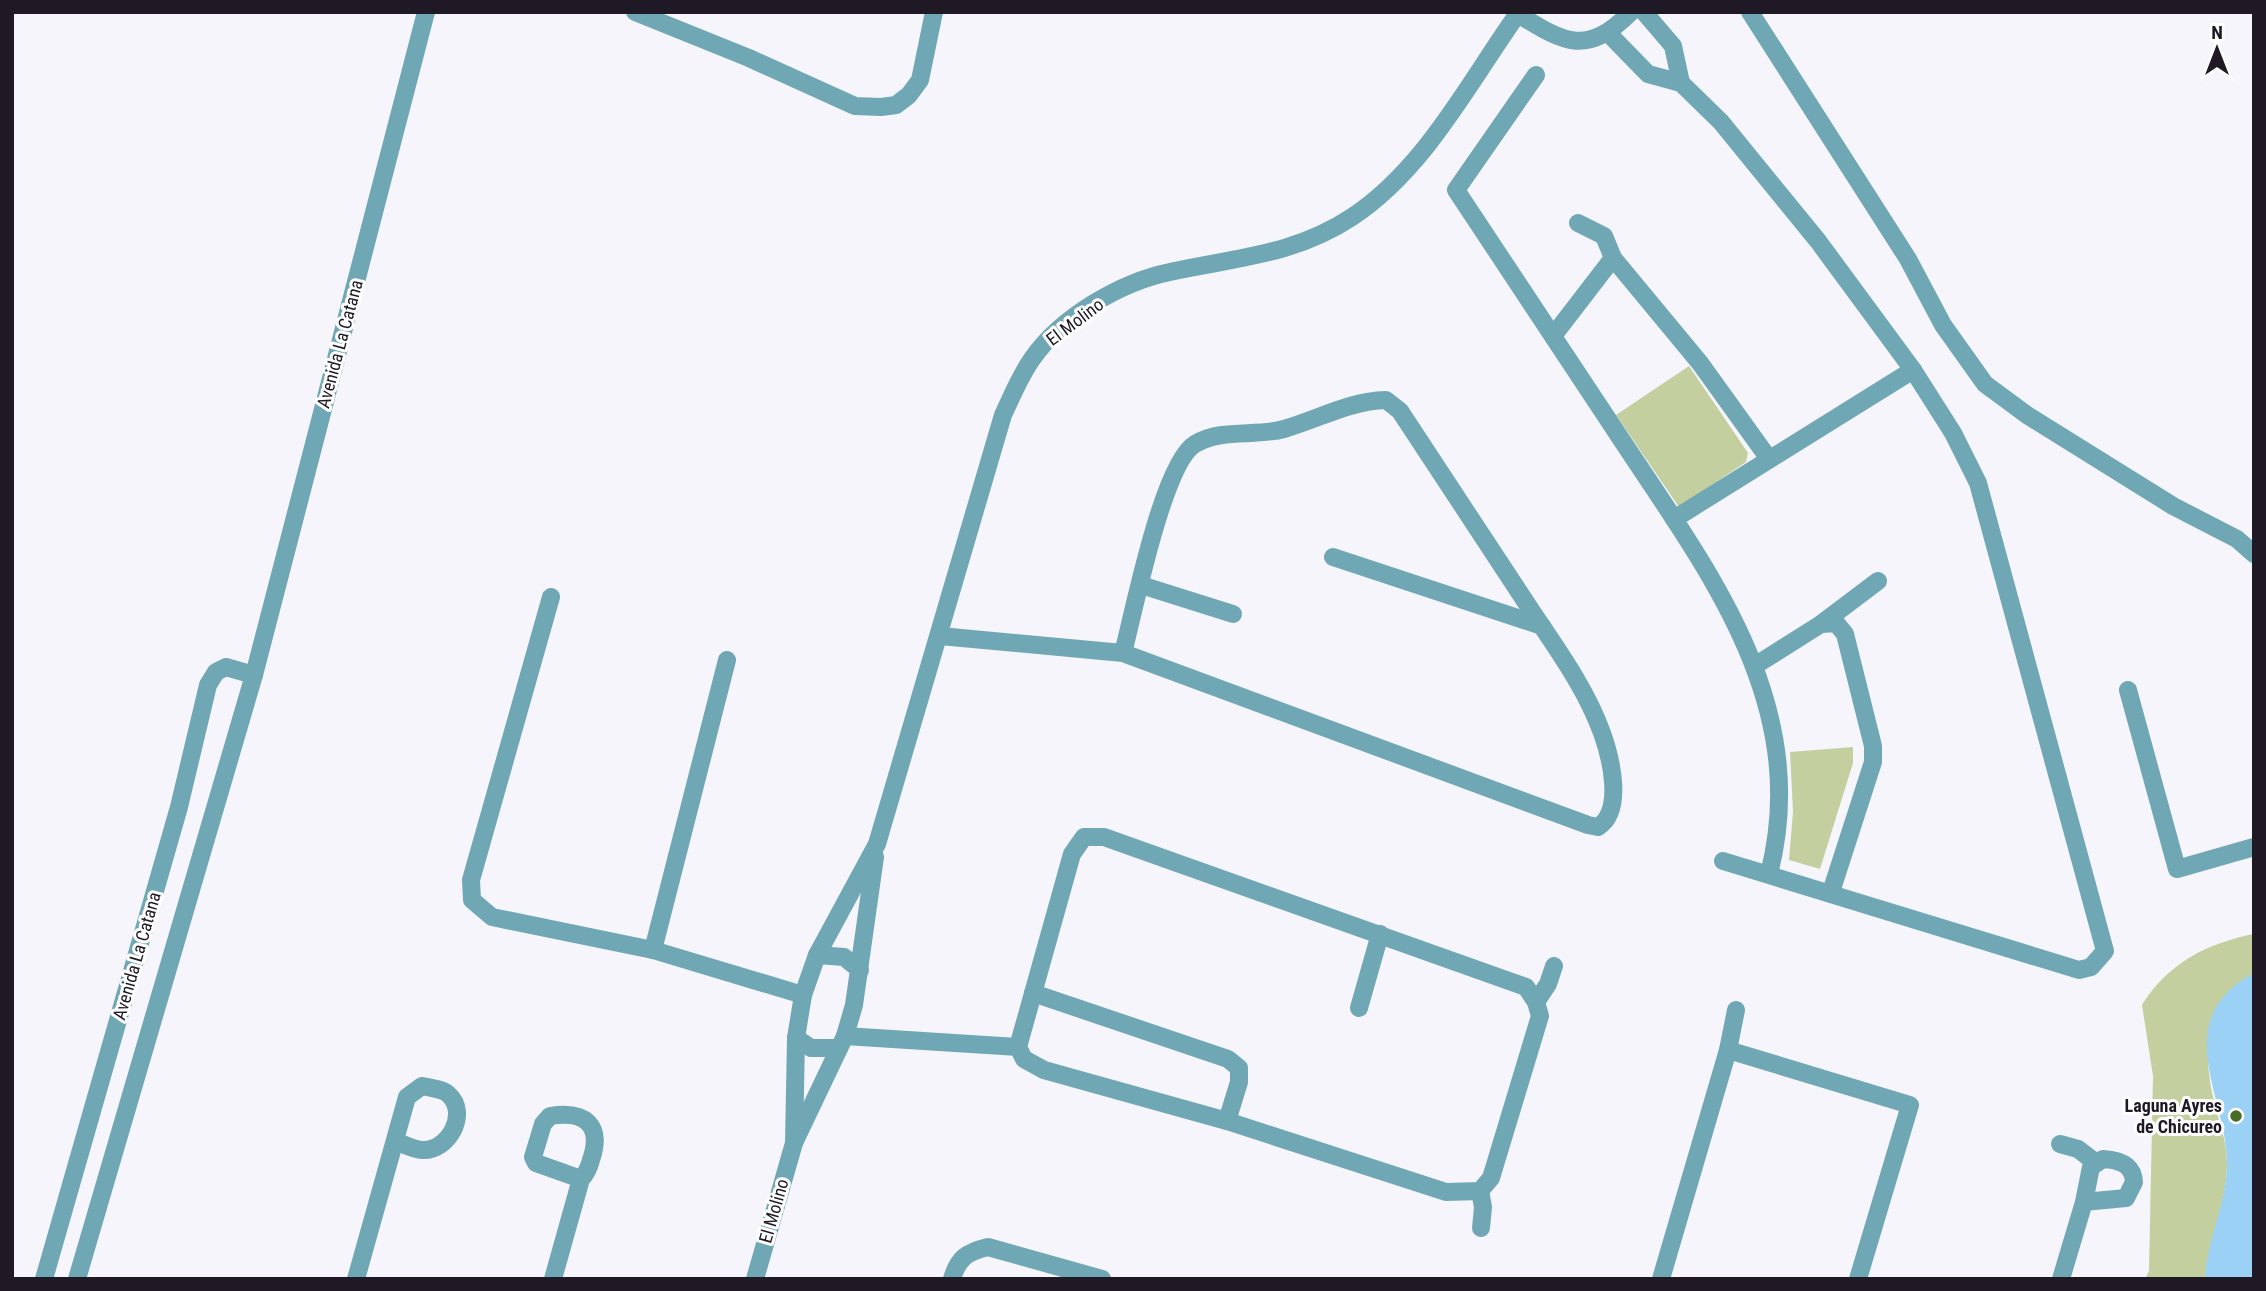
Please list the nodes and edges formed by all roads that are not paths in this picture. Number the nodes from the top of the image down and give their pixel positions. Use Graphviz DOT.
graph roads {
  1 [pos="426,12"];
  2 [pos="635,12"];
  3 [pos="934,12"];
  4 [pos="1632,12"];
  5 [pos="1643,12"];
  6 [pos="1750,12"];
  7 [pos="1518,13"];
  8 [pos="1609,34"];
  9 [pos="1536,75"];
  10 [pos="1681,83"];
  11 [pos="1578,223"];
  12 [pos="1614,258"];
  13 [pos="1553,336"];
  14 [pos="1913,370"];
  15 [pos="1769,459"];
  16 [pos="1674,519"];
  17 [pos="2254,554"];
  18 [pos="1333,557"];
  19 [pos="1878,581"];
  20 [pos="1141,585"];
  21 [pos="551,597"];
  22 [pos="1233,614"];
  23 [pos="1821,624"];
  24 [pos="1542,626"];
  25 [pos="940,636"];
  26 [pos="1123,653"];
  27 [pos="727,660"];
  28 [pos="1756,666"];
  29 [pos="254,675"];
  30 [pos="2128,690"];
  31 [pos="877,844"];
  32 [pos="2254,847"];
  33 [pos="1723,861"];
  34 [pos="1769,874"];
  35 [pos="1831,892"];
  36 [pos="1380,934"];
  37 [pos="653,950"];
  38 [pos="817,955"];
  39 [pos="1554,965"];
  40 [pos="860,970"];
  41 [pos="1033,993"];
  42 [pos="803,995"];
  43 [pos="1536,1002"];
  44 [pos="1359,1008"];
  45 [pos="1736,1010"];
  46 [pos="796,1038"];
  47 [pos="842,1042"];
  48 [pos="1018,1047"];
  49 [pos="1728,1050"];
  50 [pos="1227,1121"];
  51 [pos="395,1141"];
  52 [pos="794,1143"];
  53 [pos="2060,1144"];
  54 [pos="2095,1162"];
  55 [pos="581,1180"];
  56 [pos="1480,1191"];
  57 [pos="2084,1202"];
  58 [pos="1481,1228"];
  59 [pos="44,1279"];
  60 [pos="77,1279"];
  61 [pos="356,1279"];
  62 [pos="553,1279"];
  63 [pos="755,1279"];
  64 [pos="952,1279"];
  65 [pos="1102,1279"];
  66 [pos="1661,1279"];
  67 [pos="1858,1279"];
  68 [pos="2061,1279"];
  1 -- 29 [label="street, Avenida La Catana"];
  2 -- 3 [label="street"];
  4 -- 8 [label="street"];
  5 -- 10 [label="street"];
  6 -- 17 [label="street"];
  7 -- 8 [label="street"];
  7 -- 25 [label="street, El Molino"];
  8 -- 10 [label="street"];
  9 -- 13 [label="street"];
  10 -- 14 [label="street"];
  11 -- 12 [label="street"];
  12 -- 13 [label="street"];
  12 -- 15 [label="street"];
  13 -- 16 [label="street"];
  14 -- 15 [label="street"];
  14 -- 35 [label="street"];
  15 -- 16 [label="street"];
  16 -- 28 [label="street"];
  18 -- 24 [label="street"];
  19 -- 23 [label="street"];
  20 -- 22 [label="street"];
  20 -- 24 [label="street"];
  20 -- 26 [label="street"];
  21 -- 37 [label="street"];
  23 -- 28 [label="street"];
  23 -- 35 [label="street"];
  24 -- 26 [label="street"];
  25 -- 26 [label="street"];
  25 -- 31 [label="street, El Molino"];
  27 -- 37 [label="street"];
  28 -- 34 [label="street"];
  29 -- 59 [label="street, Avenida La Catana"];
  29 -- 60 [label="street, Avenida La Catana"];
  30 -- 32 [label="street"];
  31 -- 38 [label="street, El Molino"];
  31 -- 40 [label="street, El Molino"];
  33 -- 34 [label="street"];
  34 -- 35 [label="street"];
  36 -- 41 [label="street"];
  36 -- 43 [label="street"];
  36 -- 44 [label="street"];
  37 -- 42 [label="street"];
  38 -- 40 [label="street"];
  38 -- 42 [label="street, El Molino"];
  39 -- 43 [label="street"];
  40 -- 47 [label="street, El Molino"];
  41 -- 48 [label="street"];
  41 -- 50 [label="street"];
  42 -- 46 [label="street, El Molino"];
  43 -- 56 [label="street"];
  45 -- 49 [label="street"];
  46 -- 47 [label="street"];
  46 -- 52 [label="street, El Molino"];
  47 -- 48 [label="street"];
  47 -- 52 [label="street, El Molino"];
  48 -- 50 [label="street"];
  49 -- 66 [label="street"];
  49 -- 67 [label="street"];
  50 -- 56 [label="street"];
  51 -- 61 [label="street"];
  52 -- 63 [label="street, El Molino"];
  53 -- 54 [label="street"];
  54 -- 57 [label="street"];
  54 -- 57 [label="street"];
  55 -- 62 [label="street"];
  56 -- 58 [label="street"];
  57 -- 68 [label="street"];
  64 -- 65 [label="street"];
}
